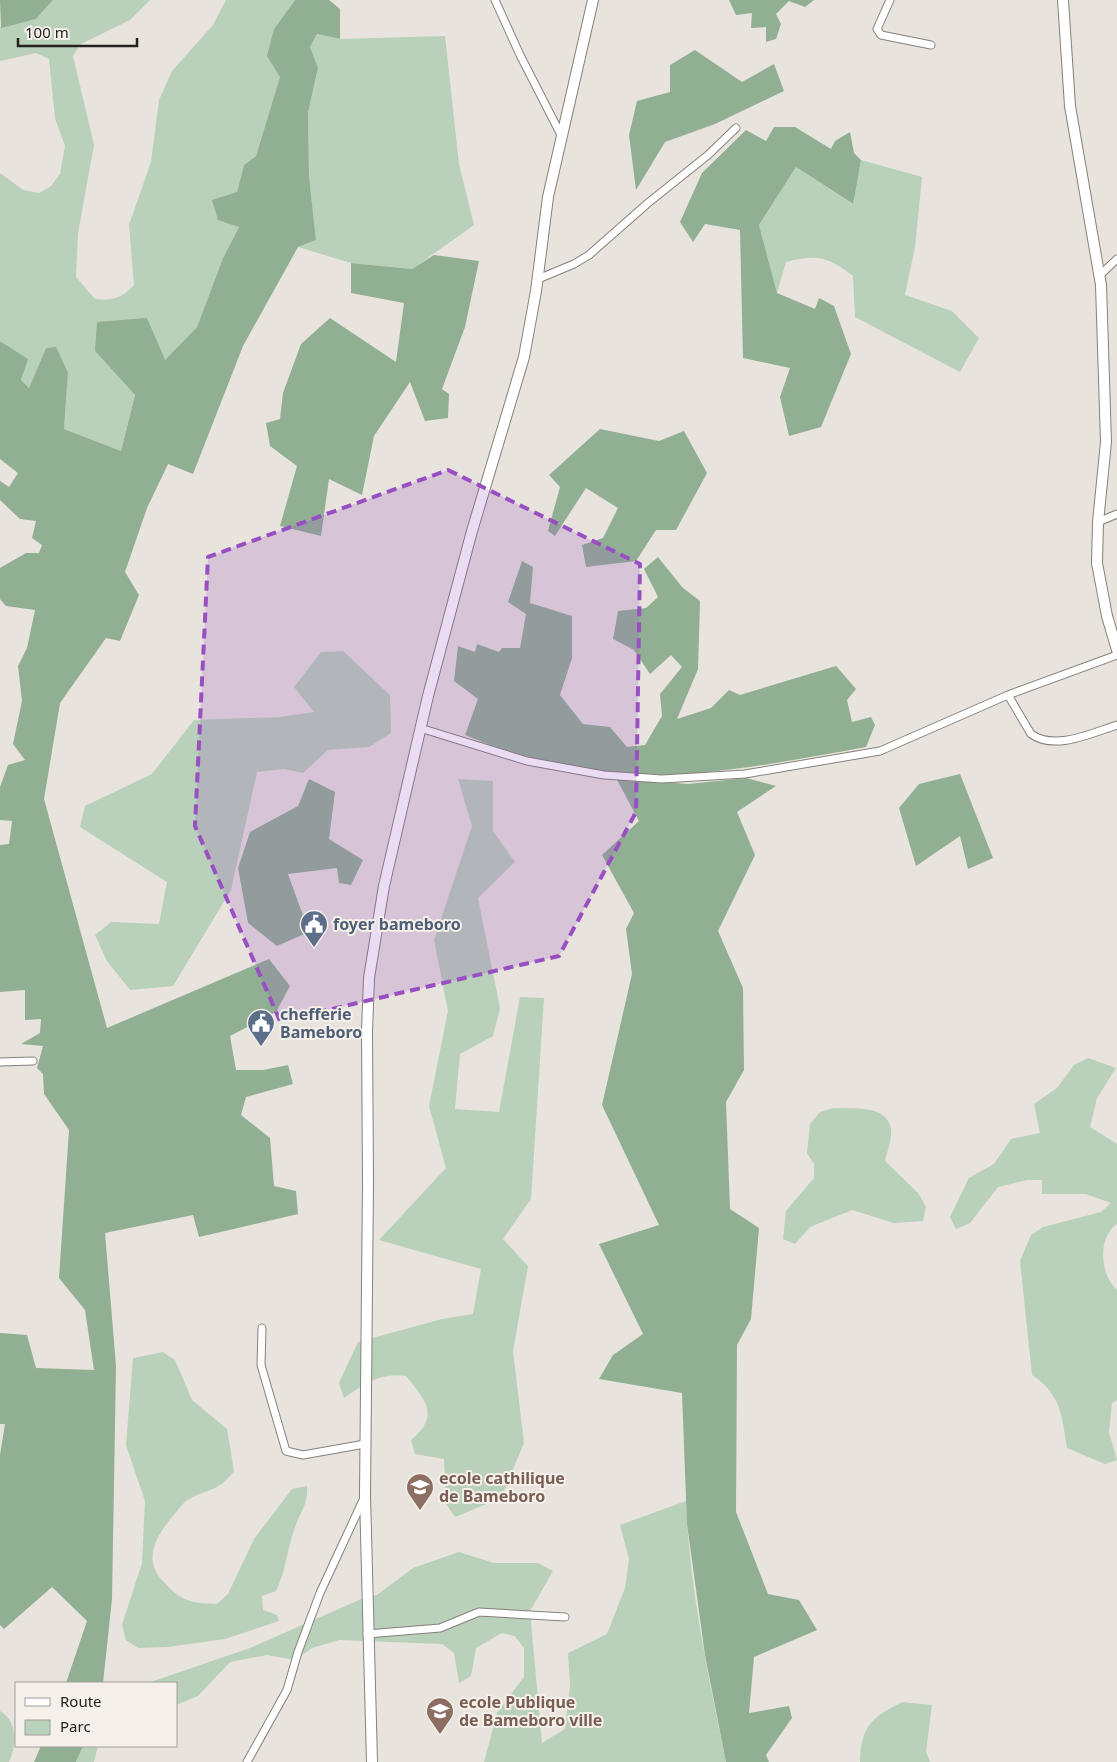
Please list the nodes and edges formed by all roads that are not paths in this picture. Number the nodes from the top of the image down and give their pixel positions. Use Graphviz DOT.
graph roads {
  1 [pos="495,0"];
  2 [pos="593,0"];
  3 [pos="890,0"];
  4 [pos="1063,0"];
  5 [pos="931,45"];
  6 [pos="736,128"];
  7 [pos="561,135"];
  8 [pos="1117,259"];
  9 [pos="1100,275"];
  10 [pos="538,279"];
  11 [pos="1117,514"];
  12 [pos="1098,522"];
  13 [pos="1117,650"];
  14 [pos="1117,655"];
  15 [pos="1008,695"];
  16 [pos="1117,725"];
  17 [pos="420,728"];
  18 [pos="32,1061"];
  19 [pos="0,1062"];
  20 [pos="262,1328"];
  21 [pos="366,1444"];
  22 [pos="365,1495"];
  23 [pos="565,1616"];
  24 [pos="367,1634"];
  25 [pos="247,1762"];
  26 [pos="372,1762"];
  1 -- 7 [label="street"];
  2 -- 7 [label="street"];
  3 -- 5 [label="street"];
  4 -- 9 [label="street"];
  6 -- 10 [label="street"];
  7 -- 10 [label="street"];
  8 -- 9 [label="street"];
  9 -- 12 [label="street"];
  10 -- 17 [label="street"];
  11 -- 12 [label="street"];
  12 -- 13 [label="street"];
  14 -- 15 [label="street"];
  15 -- 16 [label="street"];
  15 -- 17 [label="street"];
  17 -- 21 [label="street"];
  18 -- 19 [label="street"];
  20 -- 21 [label="street"];
  21 -- 22 [label="street"];
  22 -- 24 [label="street"];
  22 -- 25 [label="street"];
  23 -- 24 [label="street"];
  24 -- 26 [label="street"];
}
